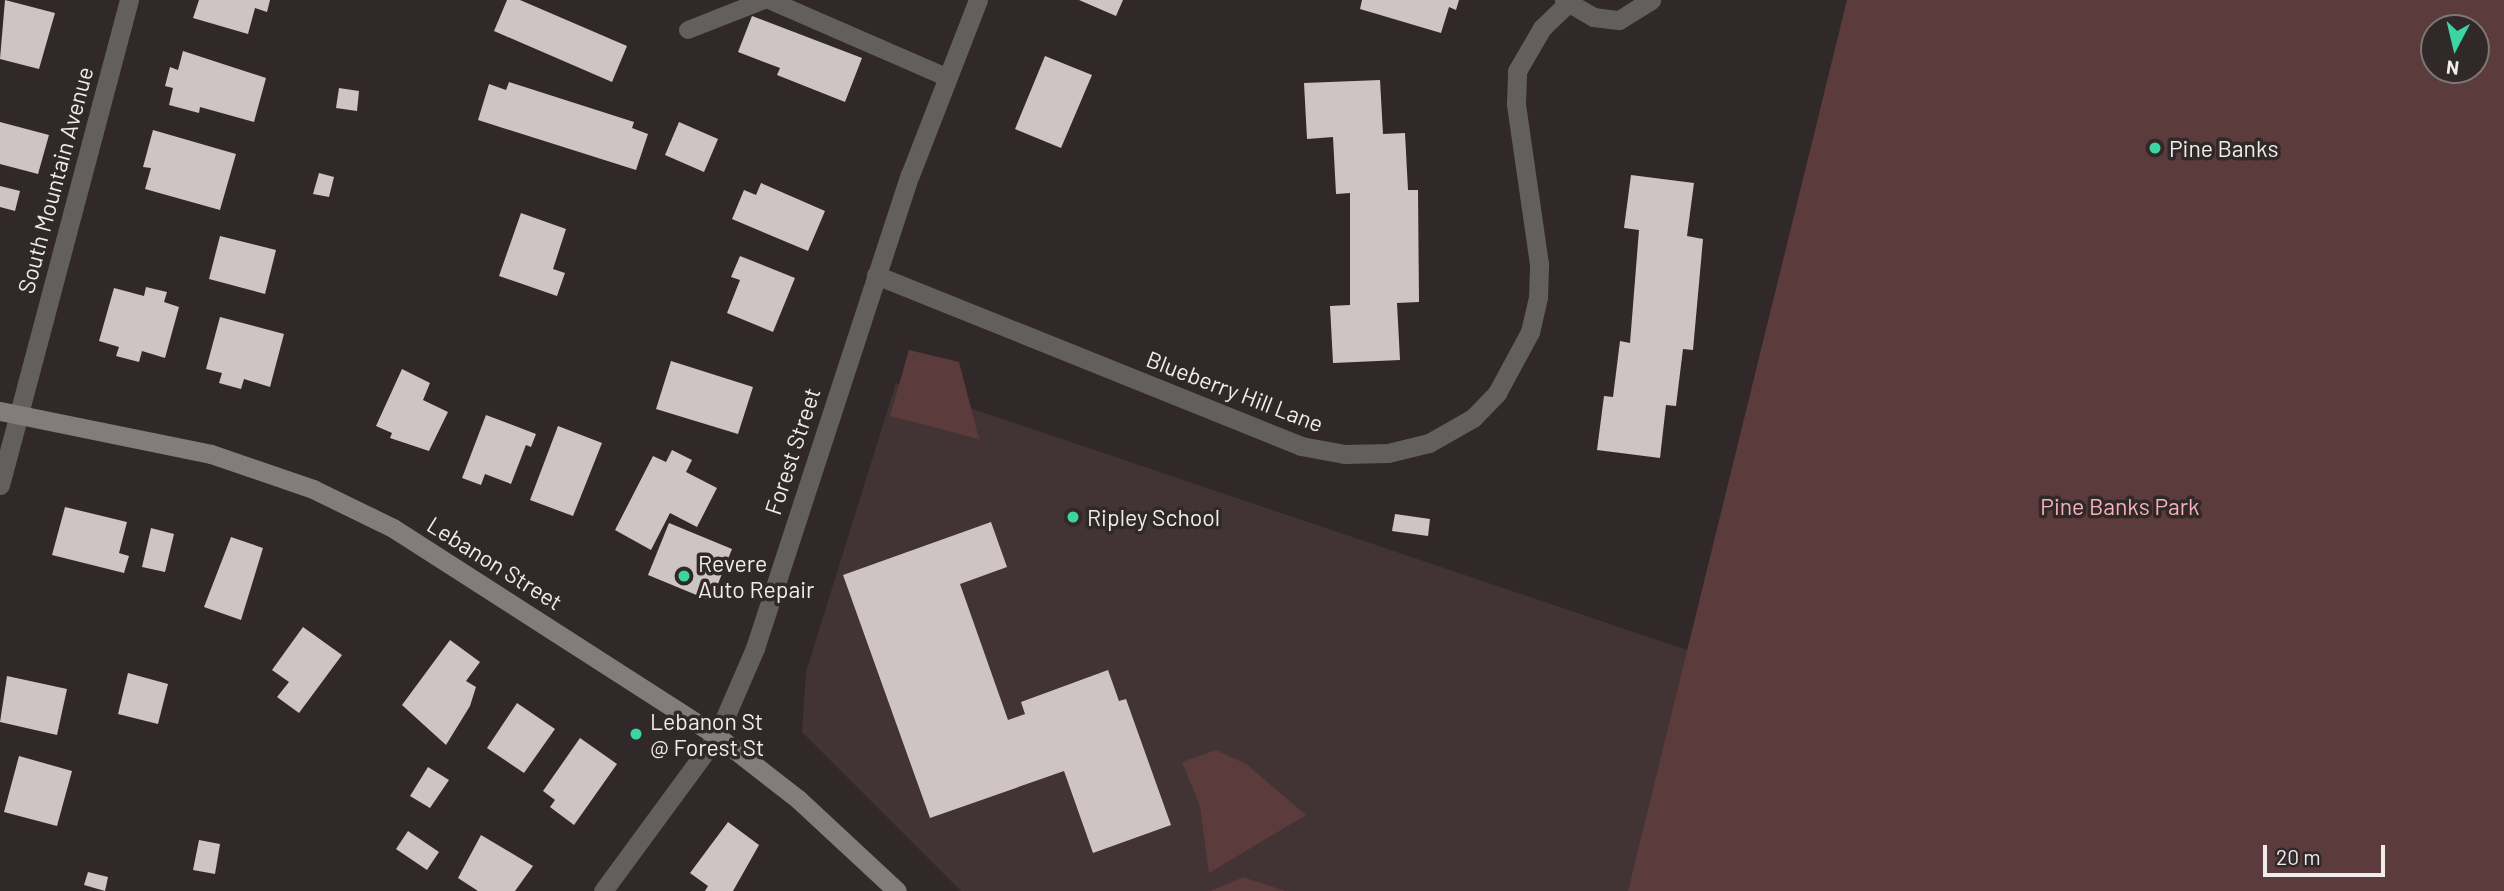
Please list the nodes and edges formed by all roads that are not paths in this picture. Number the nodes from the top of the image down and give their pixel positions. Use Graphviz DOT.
graph roads {
  1 [pos="129,0"];
  2 [pos="764,0"];
  3 [pos="769,0"];
  4 [pos="978,0"];
  5 [pos="1651,0"];
  6 [pos="1565,2"];
  7 [pos="688,30"];
  8 [pos="946,77"];
  9 [pos="876,275"];
  10 [pos="9,412"];
  11 [pos="0,485"];
  12 [pos="717,736"];
  13 [pos="603,891"];
  14 [pos="897,891"];
  1 -- 10 [label="street, South Mountain Avenue"];
  2 -- 7 [label="lane"];
  3 -- 8 [label="lane"];
  4 -- 8 [label="street, Forest Street"];
  5 -- 6 [label="street, Blueberry Hill Lane"];
  6 -- 9 [label="street, Blueberry Hill Lane"];
  8 -- 9 [label="street, Forest Street"];
  9 -- 12 [label="street, Forest Street"];
  10 -- 11 [label="street, South Mountain Avenue"];
  10 -- 12 [label="main road, Lebanon Street"];
  12 -- 13 [label="street, Forest Street"];
  12 -- 14 [label="main road, Lebanon Street"];
}
